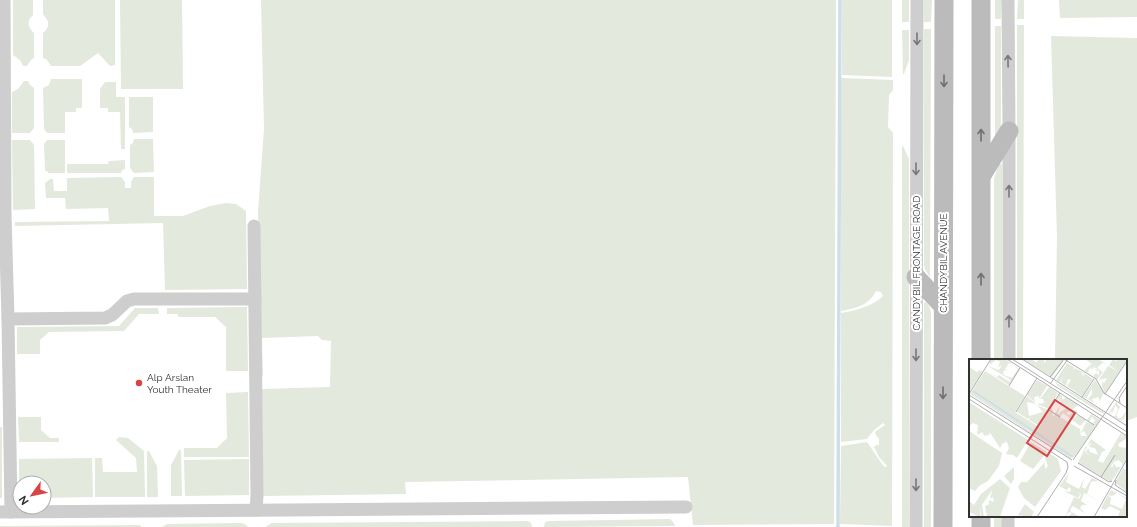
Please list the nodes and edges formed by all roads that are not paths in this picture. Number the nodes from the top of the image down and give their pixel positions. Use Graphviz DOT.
graph roads {
  1 [pos="4,0"];
  2 [pos="917,0"];
  3 [pos="944,0"];
  4 [pos="981,0"];
  5 [pos="1008,0"];
  6 [pos="1010,131"];
  7 [pos="982,175"];
  8 [pos="254,226"];
  9 [pos="916,277"];
  10 [pos="255,299"];
  11 [pos="943,306"];
  12 [pos="8,320"];
  13 [pos="981,359"];
  14 [pos="1008,359"];
  15 [pos="686,507"];
  16 [pos="256,510"];
  17 [pos="6,512"];
  18 [pos="916,527"];
  19 [pos="943,527"];
  1 -- 12 [label="street"];
  2 -- 9 [label="street, CANDYBIL FRONTAGE ROAD, one-way"];
  3 -- 11 [label="main road, CHANDYBIL AVENUE, one-way"];
  7 -- 4 [label="main road, one-way"];
  6 -- 5 [label="street, one-way"];
  6 -- 7 [label="main road"];
  14 -- 6 [label="street, one-way"];
  13 -- 7 [label="main road, one-way"];
  8 -- 10 [label="street"];
  9 -- 11 [label="main road"];
  9 -- 18 [label="street, CANDYBIL FRONTAGE ROAD, one-way"];
  10 -- 12 [label="street"];
  10 -- 16 [label="street"];
  11 -- 19 [label="main road, CHANDYBIL AVENUE, one-way"];
  12 -- 17 [label="street"];
  15 -- 16 [label="street"];
  16 -- 17 [label="street"];
}
